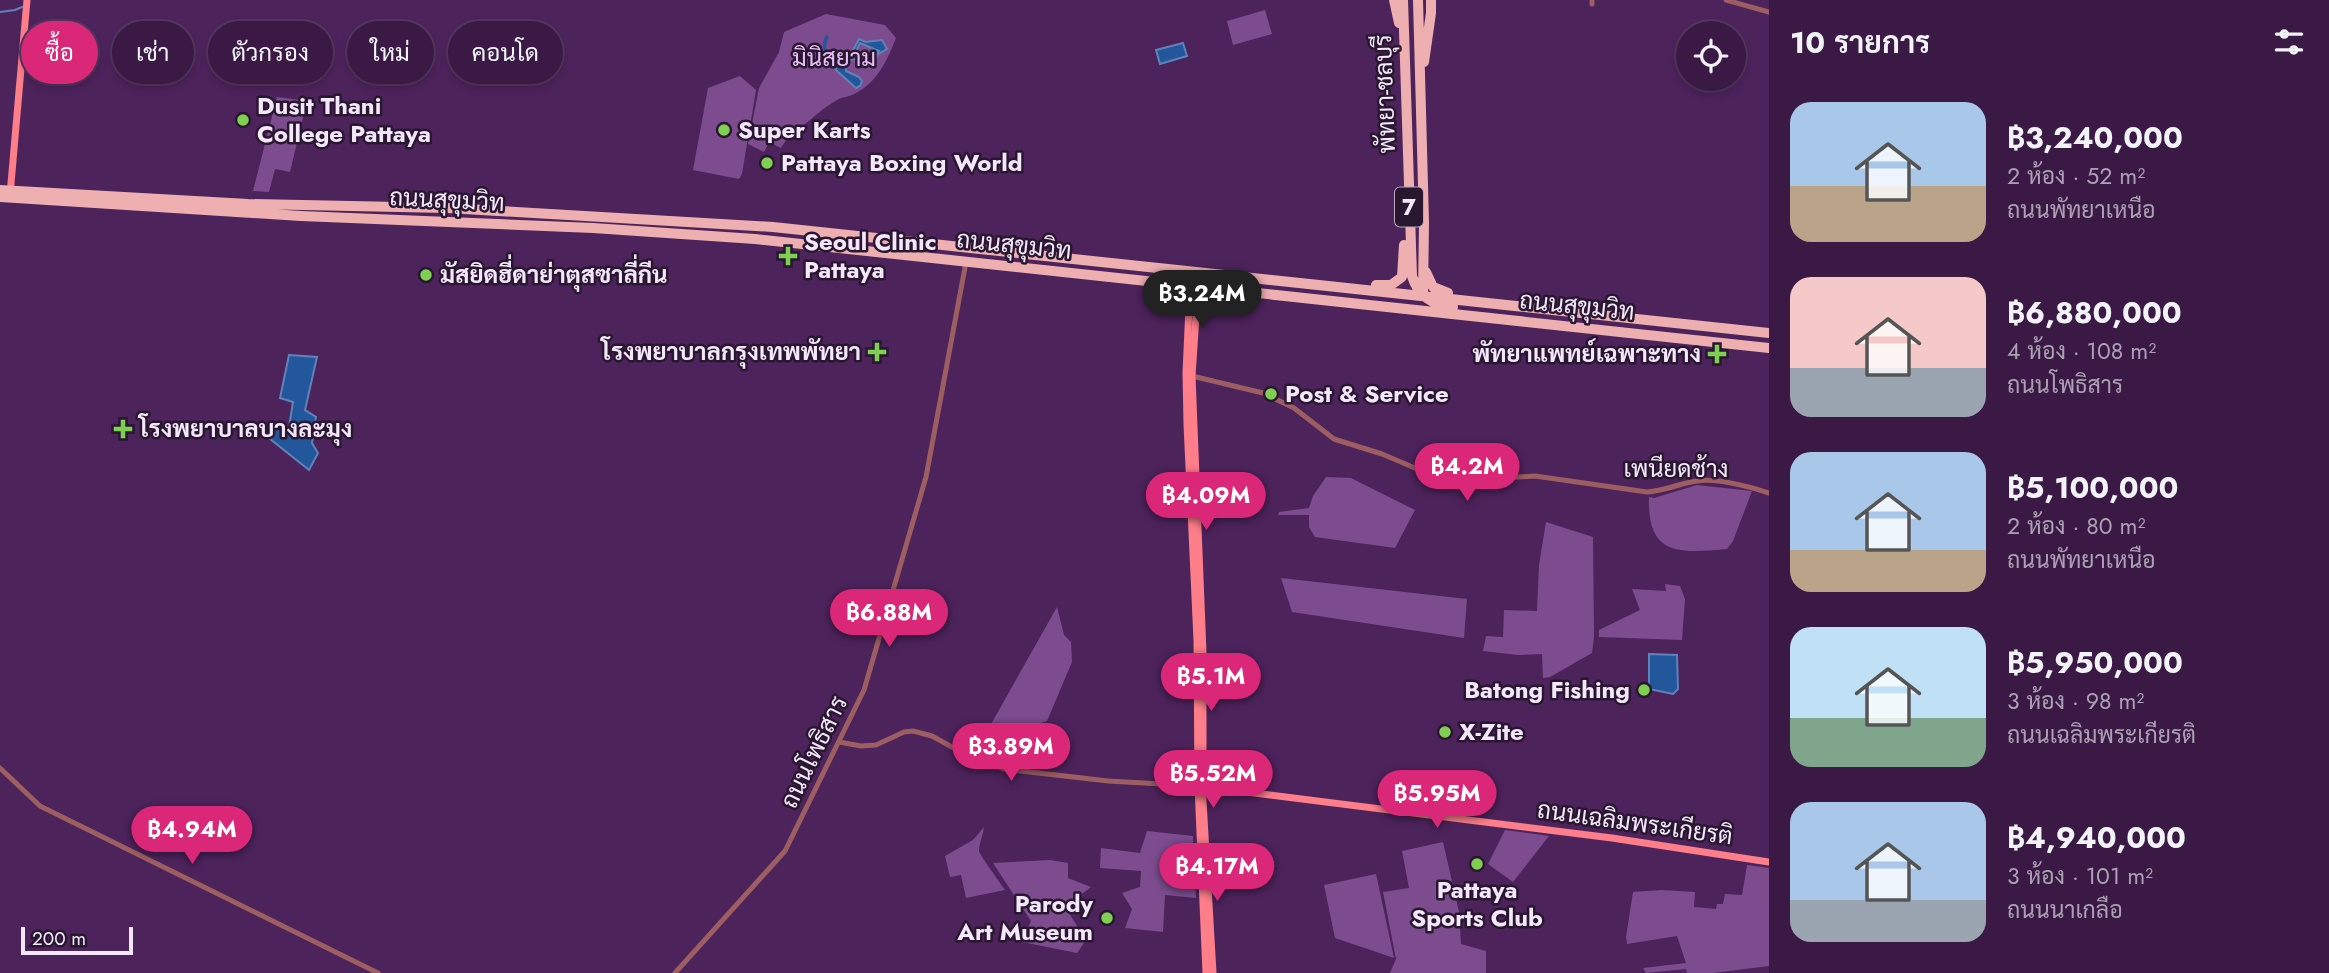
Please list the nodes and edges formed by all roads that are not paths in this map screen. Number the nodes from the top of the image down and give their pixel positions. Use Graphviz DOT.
graph roads {
  1 [pos="27,0"];
  2 [pos="1394,0"];
  3 [pos="1403,0"];
  4 [pos="1418,0"];
  5 [pos="1431,0"];
  6 [pos="1726,0"];
  7 [pos="1769,12"];
  8 [pos="1404,51"];
  9 [pos="1405,82"];
  10 [pos="1420,87"];
  11 [pos="5,194"];
  12 [pos="320,205"];
  13 [pos="319,216"];
  14 [pos="661,220"];
  15 [pos="680,220"];
  16 [pos="1423,222"];
  17 [pos="660,233"];
  18 [pos="678,234"];
  19 [pos="1404,246"];
  20 [pos="966,261"];
  21 [pos="1100,262"];
  22 [pos="1195,272"];
  23 [pos="1099,275"];
  24 [pos="1293,282"];
  25 [pos="1194,286"];
  26 [pos="1344,287"];
  27 [pos="1423,295"];
  28 [pos="1291,296"];
  29 [pos="1496,304"];
  30 [pos="1408,309"];
  31 [pos="1769,333"];
  32 [pos="1661,336"];
  33 [pos="1769,348"];
  34 [pos="1192,376"];
  35 [pos="1769,493"];
  36 [pos="839,742"];
  37 [pos="0,768"];
  38 [pos="1200,787"];
  39 [pos="1769,862"];
  40 [pos="378,973"];
  41 [pos="674,973"];
  42 [pos="1206,973"];
  43 [pos="1213,973"];
  1 -- 11 [label="main road"];
  2 -- 8 [label="highway"];
  3 -- 8 [label="highway, พัทยา-ชลบุรี / 7"];
  4 -- 10 [label="highway, 7"];
  5 -- 10 [label="highway"];
  6 -- 7 [label="street"];
  8 -- 9 [label="highway, พัทยา-ชลบุรี / 7"];
  9 -- 19 [label="highway"];
  9 -- 32 [label="highway, พัทยา-ชลบุรี / 7"];
  10 -- 16 [label="highway, 7"];
  11 -- 12 [label="highway, ถนนสุขุมวิท"];
  11 -- 13 [label="highway, ถนนสุขุมวิท"];
  12 -- 13 [label="highway"];
  12 -- 14 [label="highway, ถนนสุขุมวิท"];
  13 -- 17 [label="highway, ถนนสุขุมวิท"];
  14 -- 15 [label="highway, ถนนสุขุมวิท"];
  14 -- 17 [label="highway"];
  15 -- 18 [label="highway"];
  15 -- 21 [label="highway, ถนนสุขุมวิท"];
  16 -- 19 [label="highway"];
  16 -- 27 [label="highway"];
  16 -- 29 [label="highway"];
  17 -- 18 [label="highway, ถนนสุขุมวิท"];
  18 -- 20 [label="highway, ถนนสุขุมวิท"];
  19 -- 26 [label="highway"];
  20 -- 23 [label="highway, ถนนสุขุมวิท"];
  20 -- 36 [label="street, ถนนโพธิสาร"];
  21 -- 22 [label="highway, ถนนสุขุมวิท"];
  21 -- 23 [label="highway"];
  22 -- 24 [label="highway, ถนนสุขุมวิท"];
  22 -- 25 [label="highway"];
  23 -- 25 [label="highway, ถนนสุขุมวิท"];
  24 -- 26 [label="highway, ถนนสุขุมวิท"];
  24 -- 28 [label="highway"];
  25 -- 28 [label="highway, ถนนสุขุมวิท"];
  25 -- 34 [label="main road"];
  25 -- 38 [label="main road"];
  26 -- 27 [label="highway, ถนนสุขุมวิท"];
  27 -- 29 [label="highway, ถนนสุขุมวิท"];
  27 -- 30 [label="highway"];
  28 -- 30 [label="highway, ถนนสุขุมวิท"];
  29 -- 31 [label="highway, ถนนสุขุมวิท"];
  30 -- 32 [label="highway, ถนนสุขุมวิท"];
  32 -- 33 [label="highway, ถนนสุขุมวิท"];
  34 -- 35 [label="street, เพนียดช้าง"];
  34 -- 38 [label="main road"];
  36 -- 38 [label="street, ถนนเฉลิมพระเกียรติ"];
  36 -- 41 [label="street, ถนนโพธิสาร"];
  37 -- 40 [label="street"];
  38 -- 39 [label="main road, ถนนเฉลิมพระเกียรติ"];
  38 -- 42 [label="main road"];
  38 -- 43 [label="main road"];
}
